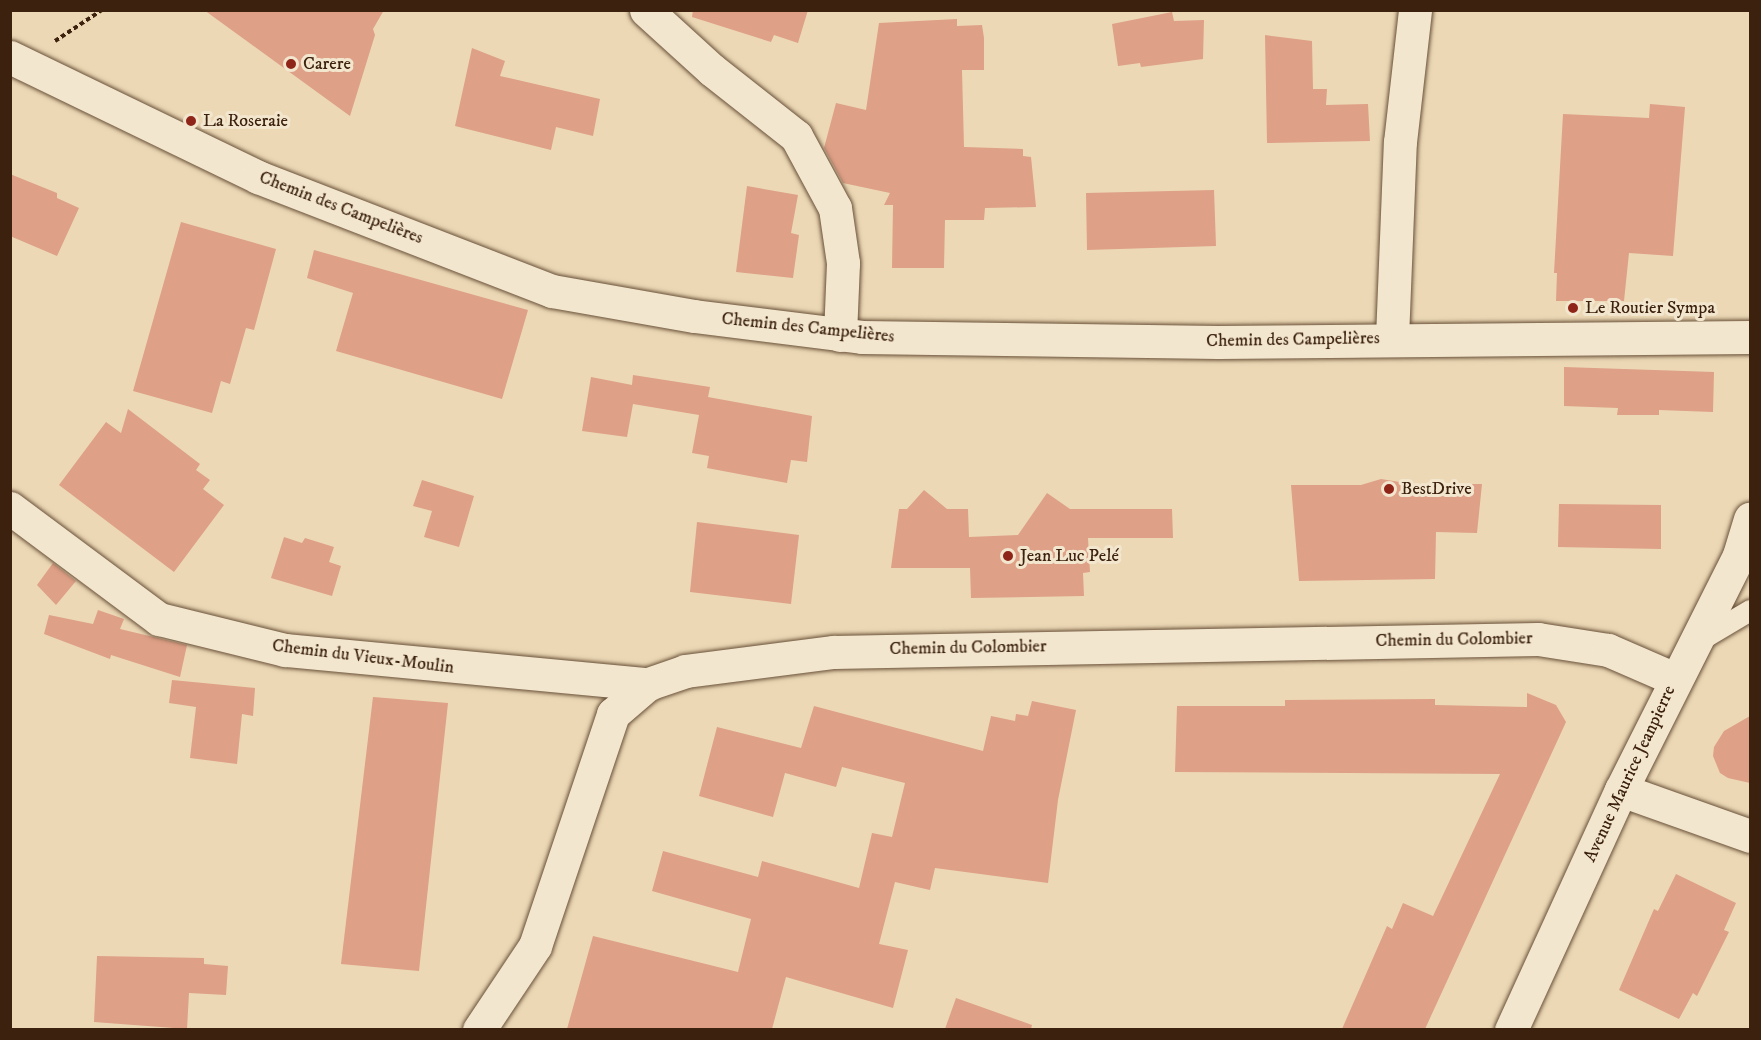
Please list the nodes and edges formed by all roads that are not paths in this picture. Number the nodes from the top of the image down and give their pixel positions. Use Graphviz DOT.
graph roads {
  1 [pos="646,10"];
  2 [pos="1414,10"];
  3 [pos="13,63"];
  4 [pos="840,335"];
  5 [pos="1693,337"];
  6 [pos="1750,337"];
  7 [pos="1392,338"];
  8 [pos="1750,356"];
  9 [pos="10,508"];
  10 [pos="1750,519"];
  11 [pos="1745,550"];
  12 [pos="1750,610"];
  13 [pos="1693,644"];
  14 [pos="1675,680"];
  15 [pos="648,684"];
  16 [pos="1621,790"];
  17 [pos="1750,836"];
  18 [pos="479,1029"];
  19 [pos="1511,1029"];
  1 -- 4 [label="street"];
  2 -- 7 [label="street"];
  3 -- 4 [label="street, Chemin des Campelières"];
  4 -- 7 [label="street, Chemin des Campelières"];
  5 -- 6 [label="street, Chemin des Campelières"];
  5 -- 7 [label="street, Chemin des Campelières"];
  5 -- 8 [label="street, Chemin des Campelières"];
  9 -- 15 [label="street, Chemin du Vieux-Moulin"];
  10 -- 11 [label="street, Avenue Maurice Jeanpierre"];
  11 -- 13 [label="street, Avenue Maurice Jeanpierre"];
  12 -- 13 [label="lane"];
  13 -- 14 [label="street, Avenue Maurice Jeanpierre"];
  14 -- 15 [label="street, Chemin du Colombier"];
  14 -- 16 [label="street, Avenue Maurice Jeanpierre"];
  15 -- 18 [label="street, Chemin du Colombier"];
  16 -- 17 [label="street"];
  16 -- 19 [label="street, Avenue Maurice Jeanpierre"];
}
